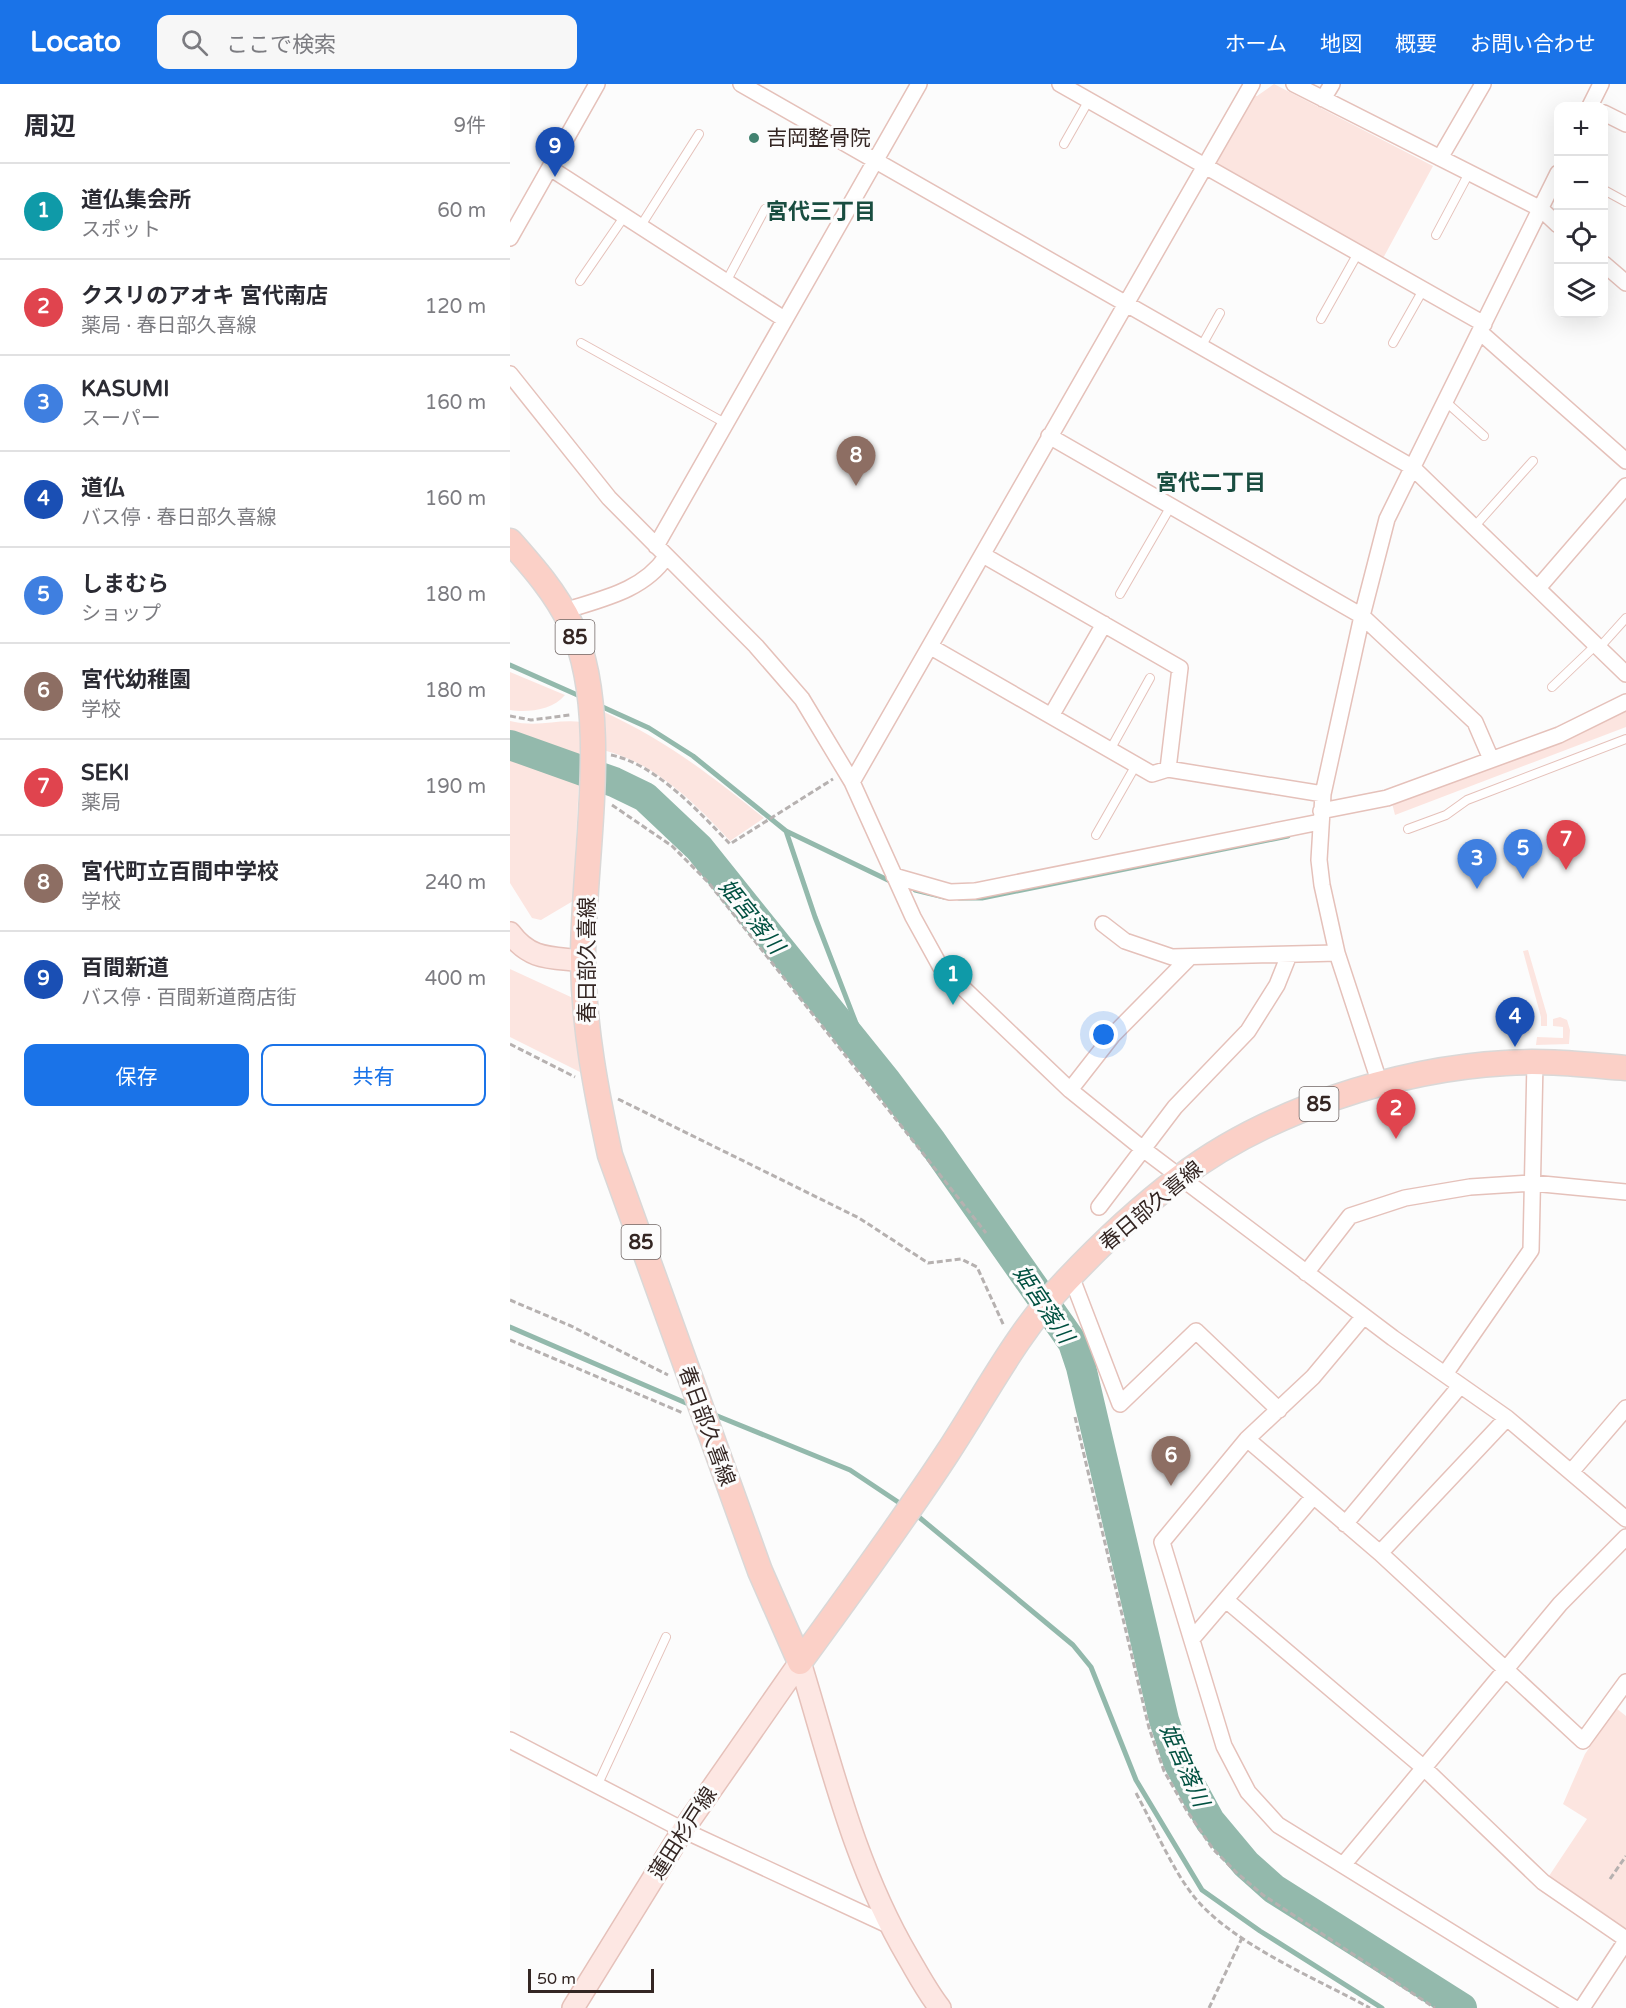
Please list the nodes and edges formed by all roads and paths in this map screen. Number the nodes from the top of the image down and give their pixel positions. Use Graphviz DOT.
graph roads {
  1 [pos="597,84"];
  2 [pos="741,84"];
  3 [pos="918,84"];
  4 [pos="1060,84"];
  5 [pos="1252,84"];
  6 [pos="1294,84"];
  7 [pos="1332,84"];
  8 [pos="1483,84"];
  9 [pos="1601,84"];
  10 [pos="1323,99"];
  11 [pos="1089,100"];
  12 [pos="1593,102"];
  13 [pos="1608,115"];
  14 [pos="1626,124"];
  15 [pos="699,134"];
  16 [pos="1064,144"];
  17 [pos="1440,158"];
  18 [pos="874,161"];
  19 [pos="1204,166"];
  20 [pos="550,168"];
  21 [pos="1469,173"];
  22 [pos="1554,181"];
  23 [pos="1608,192"];
  24 [pos="1626,202"];
  25 [pos="765,208"];
  26 [pos="1541,209"];
  27 [pos="624,217"];
  28 [pos="1554,221"];
  29 [pos="640,227"];
  30 [pos="1436,235"];
  31 [pos="510,238"];
  32 [pos="1358,253"];
  33 [pos="1608,267"];
  34 [pos="580,281"];
  35 [pos="726,282"];
  36 [pos="1626,283"];
  37 [pos="1423,290"];
  38 [pos="1125,304"];
  39 [pos="1220,313"];
  40 [pos="784,319"];
  41 [pos="1321,319"];
  42 [pos="1482,328"];
  43 [pos="581,343"];
  44 [pos="1393,343"];
  45 [pos="1201,347"];
  46 [pos="510,374"];
  47 [pos="1445,401"];
  48 [pos="725,423"];
  49 [pos="1049,436"];
  50 [pos="1484,436"];
  51 [pos="1533,461"];
  52 [pos="1626,461"];
  53 [pos="1412,467"];
  54 [pos="1626,486"];
  55 [pos="1171,506"];
  56 [pos="1474,527"];
  57 [pos="510,541"];
  58 [pos="661,552"];
  59 [pos="983,555"];
  60 [pos="1538,588"];
  61 [pos="1120,594"];
  62 [pos="564,611"];
  63 [pos="1362,616"];
  64 [pos="1626,618"];
  65 [pos="1104,624"];
  66 [pos="1598,646"];
  67 [pos="931,647"];
  68 [pos="1625,672"];
  69 [pos="1150,678"];
  70 [pos="1552,687"];
  71 [pos="1626,702"];
  72 [pos="510,716"];
  73 [pos="1052,716"];
  74 [pos="591,719"];
  75 [pos="1626,738"];
  76 [pos="1110,750"];
  77 [pos="591,752"];
  78 [pos="1491,759"];
  79 [pos="1136,765"];
  80 [pos="1168,769"];
  81 [pos="849,776"];
  82 [pos="1323,794"];
  83 [pos="590,800"];
  84 [pos="1320,817"];
  85 [pos="1408,829"];
  86 [pos="1096,835"];
  87 [pos="894,876"];
  88 [pos="1103,924"];
  89 [pos="510,933"];
  90 [pos="1337,953"];
  91 [pos="1289,955"];
  92 [pos="1190,957"];
  93 [pos="583,961"];
  94 [pos="510,1044"];
  95 [pos="1535,1062"];
  96 [pos="1626,1068"];
  97 [pos="1380,1084"];
  98 [pos="595,1087"];
  99 [pos="1070,1090"];
  100 [pos="1143,1149"];
  101 [pos="1179,1178"];
  102 [pos="1532,1183"];
  103 [pos="1626,1192"];
  104 [pos="1099,1208"];
  105 [pos="986,1233"];
  106 [pos="1306,1273"];
  107 [pos="1069,1279"];
  108 [pos="510,1300"];
  109 [pos="1364,1316"];
  110 [pos="510,1340"];
  111 [pos="1017,1342"];
  112 [pos="1445,1374"];
  113 [pos="1461,1386"];
  114 [pos="693,1388"];
  115 [pos="1626,1408"];
  116 [pos="1279,1410"];
  117 [pos="1075,1417"];
  118 [pos="1507,1418"];
  119 [pos="706,1424"];
  120 [pos="1247,1439"];
  121 [pos="1571,1472"];
  122 [pos="1313,1497"];
  123 [pos="1626,1519"];
  124 [pos="1346,1524"];
  125 [pos="1626,1537"];
  126 [pos="1380,1553"];
  127 [pos="1226,1600"];
  128 [pos="666,1637"];
  129 [pos="1192,1639"];
  130 [pos="800,1662"];
  131 [pos="1505,1669"];
  132 [pos="1626,1682"];
  133 [pos="510,1740"];
  134 [pos="1424,1768"];
  135 [pos="598,1784"];
  136 [pos="1136,1793"];
  137 [pos="682,1830"];
  138 [pos="1626,1856"];
  139 [pos="1343,1865"];
  140 [pos="1610,1879"];
  141 [pos="890,1926"];
  142 [pos="1242,1938"];
  143 [pos="1626,1940"];
  144 [pos="938,2007"];
  145 [pos="573,2008"];
  146 [pos="1209,2008"];
  147 [pos="1370,2008"];
  148 [pos="1435,2008"];
  149 [pos="1574,2008"];
  150 [pos="1582,2008"];
  1 -- 20 [label="street"];
  2 -- 18 [label="street"];
  3 -- 18 [label="street"];
  4 -- 11 [label="street"];
  5 -- 19 [label="street"];
  6 -- 10 [label="street"];
  7 -- 10 [label="street"];
  8 -- 17 [label="street"];
  9 -- 12 [label="street"];
  10 -- 17 [label="street"];
  11 -- 16 [label="lane"];
  11 -- 19 [label="street"];
  13 -- 14 [label="street"];
  15 -- 29 [label="lane"];
  17 -- 21 [label="street"];
  18 -- 38 [label="street"];
  18 -- 40 [label="street"];
  19 -- 32 [label="street"];
  19 -- 38 [label="street"];
  20 -- 27 [label="street"];
  20 -- 31 [label="street"];
  21 -- 26 [label="street"];
  21 -- 30 [label="lane"];
  22 -- 26 [label="street"];
  23 -- 24 [label="lane"];
  25 -- 35 [label="lane"];
  26 -- 28 [label="street"];
  26 -- 42 [label="street"];
  27 -- 29 [label="street"];
  27 -- 34 [label="lane"];
  29 -- 35 [label="street"];
  32 -- 37 [label="street"];
  32 -- 41 [label="lane"];
  33 -- 36 [label="street"];
  35 -- 40 [label="street"];
  37 -- 42 [label="street"];
  37 -- 44 [label="lane"];
  38 -- 45 [label="street"];
  38 -- 49 [label="street"];
  39 -- 45 [label="lane"];
  40 -- 48 [label="street"];
  42 -- 47 [label="street"];
  42 -- 52 [label="street"];
  43 -- 48 [label="lane"];
  45 -- 53 [label="street"];
  46 -- 58 [label="street"];
  47 -- 50 [label="lane"];
  47 -- 53 [label="street"];
  48 -- 58 [label="street"];
  49 -- 55 [label="street"];
  49 -- 59 [label="street"];
  51 -- 56 [label="lane"];
  53 -- 56 [label="street"];
  53 -- 63 [label="street"];
  54 -- 60 [label="street"];
  55 -- 61 [label="lane"];
  55 -- 63 [label="street"];
  56 -- 60 [label="street"];
  57 -- 62 [label="main road, 85"];
  58 -- 62 [label="street"];
  58 -- 81 [label="street"];
  59 -- 65 [label="street"];
  59 -- 67 [label="street"];
  60 -- 66 [label="street"];
  62 -- 74 [label="main road, 85"];
  63 -- 78 [label="street"];
  63 -- 82 [label="street"];
  64 -- 66 [label="lane"];
  65 -- 73 [label="street"];
  65 -- 80 [label="street"];
  66 -- 68 [label="street"];
  66 -- 70 [label="lane"];
  67 -- 73 [label="street"];
  67 -- 81 [label="street"];
  69 -- 76 [label="lane"];
  71 -- 78 [label="street"];
  72 -- 74 [label="path"];
  73 -- 76 [label="street"];
  74 -- 77 [label="main road, 85"];
  75 -- 85 [label="lane"];
  76 -- 79 [label="street"];
  77 -- 81 [label="path"];
  77 -- 83 [label="main road, 85"];
  78 -- 84 [label="street"];
  79 -- 80 [label="street"];
  79 -- 86 [label="lane"];
  80 -- 82 [label="street"];
  81 -- 87 [label="street"];
  82 -- 84 [label="street"];
  83 -- 93 [label="main road, 春日部久喜線 / 85"];
  83 -- 105 [label="path"];
  84 -- 87 [label="street"];
  84 -- 90 [label="street"];
  87 -- 99 [label="street"];
  88 -- 92 [label="street"];
  89 -- 93 [label="street"];
  90 -- 91 [label="street"];
  90 -- 97 [label="street"];
  91 -- 92 [label="street"];
  91 -- 100 [label="street"];
  92 -- 99 [label="street"];
  93 -- 98 [label="main road, 春日部久喜線 / 85"];
  94 -- 98 [label="path"];
  95 -- 96 [label="main road, 春日部久喜線 / 85"];
  95 -- 97 [label="main road, 春日部久喜線 / 85"];
  95 -- 102 [label="street"];
  97 -- 101 [label="main road, 春日部久喜線 / 85"];
  98 -- 111 [label="path"];
  98 -- 114 [label="main road, 春日部久喜線 / 85"];
  99 -- 100 [label="street"];
  100 -- 101 [label="street"];
  100 -- 104 [label="street"];
  101 -- 106 [label="street"];
  101 -- 107 [label="main road, 春日部久喜線 / 85"];
  102 -- 103 [label="street"];
  102 -- 106 [label="street"];
  102 -- 112 [label="street"];
  106 -- 109 [label="street"];
  107 -- 111 [label="main road, 85"];
  107 -- 116 [label="street"];
  108 -- 114 [label="path"];
  109 -- 112 [label="street"];
  109 -- 116 [label="street"];
  110 -- 119 [label="path"];
  111 -- 130 [label="main road, 85"];
  112 -- 113 [label="street"];
  113 -- 118 [label="street"];
  113 -- 124 [label="street"];
  114 -- 119 [label="main road, 春日部久喜線 / 85"];
  115 -- 121 [label="street"];
  116 -- 120 [label="street"];
  117 -- 148 [label="path"];
  118 -- 121 [label="street"];
  118 -- 126 [label="street"];
  119 -- 130 [label="main road, 春日部久喜線 / 85"];
  120 -- 122 [label="street"];
  120 -- 129 [label="street"];
  121 -- 123 [label="street"];
  122 -- 124 [label="street"];
  122 -- 127 [label="street"];
  124 -- 126 [label="street"];
  125 -- 131 [label="street"];
  126 -- 131 [label="street"];
  127 -- 129 [label="street"];
  127 -- 134 [label="street"];
  128 -- 135 [label="lane"];
  129 -- 139 [label="street"];
  130 -- 137 [label="street, 蓮田杉戸線"];
  130 -- 141 [label="street"];
  131 -- 132 [label="street"];
  131 -- 134 [label="street"];
  133 -- 135 [label="street"];
  134 -- 139 [label="street"];
  134 -- 143 [label="street"];
  135 -- 137 [label="street"];
  136 -- 142 [label="path"];
  137 -- 141 [label="street"];
  137 -- 145 [label="street, 蓮田杉戸線"];
  138 -- 140 [label="path"];
  139 -- 149 [label="street"];
  141 -- 144 [label="street"];
  142 -- 146 [label="path"];
  142 -- 147 [label="path"];
  143 -- 150 [label="street"];
}
